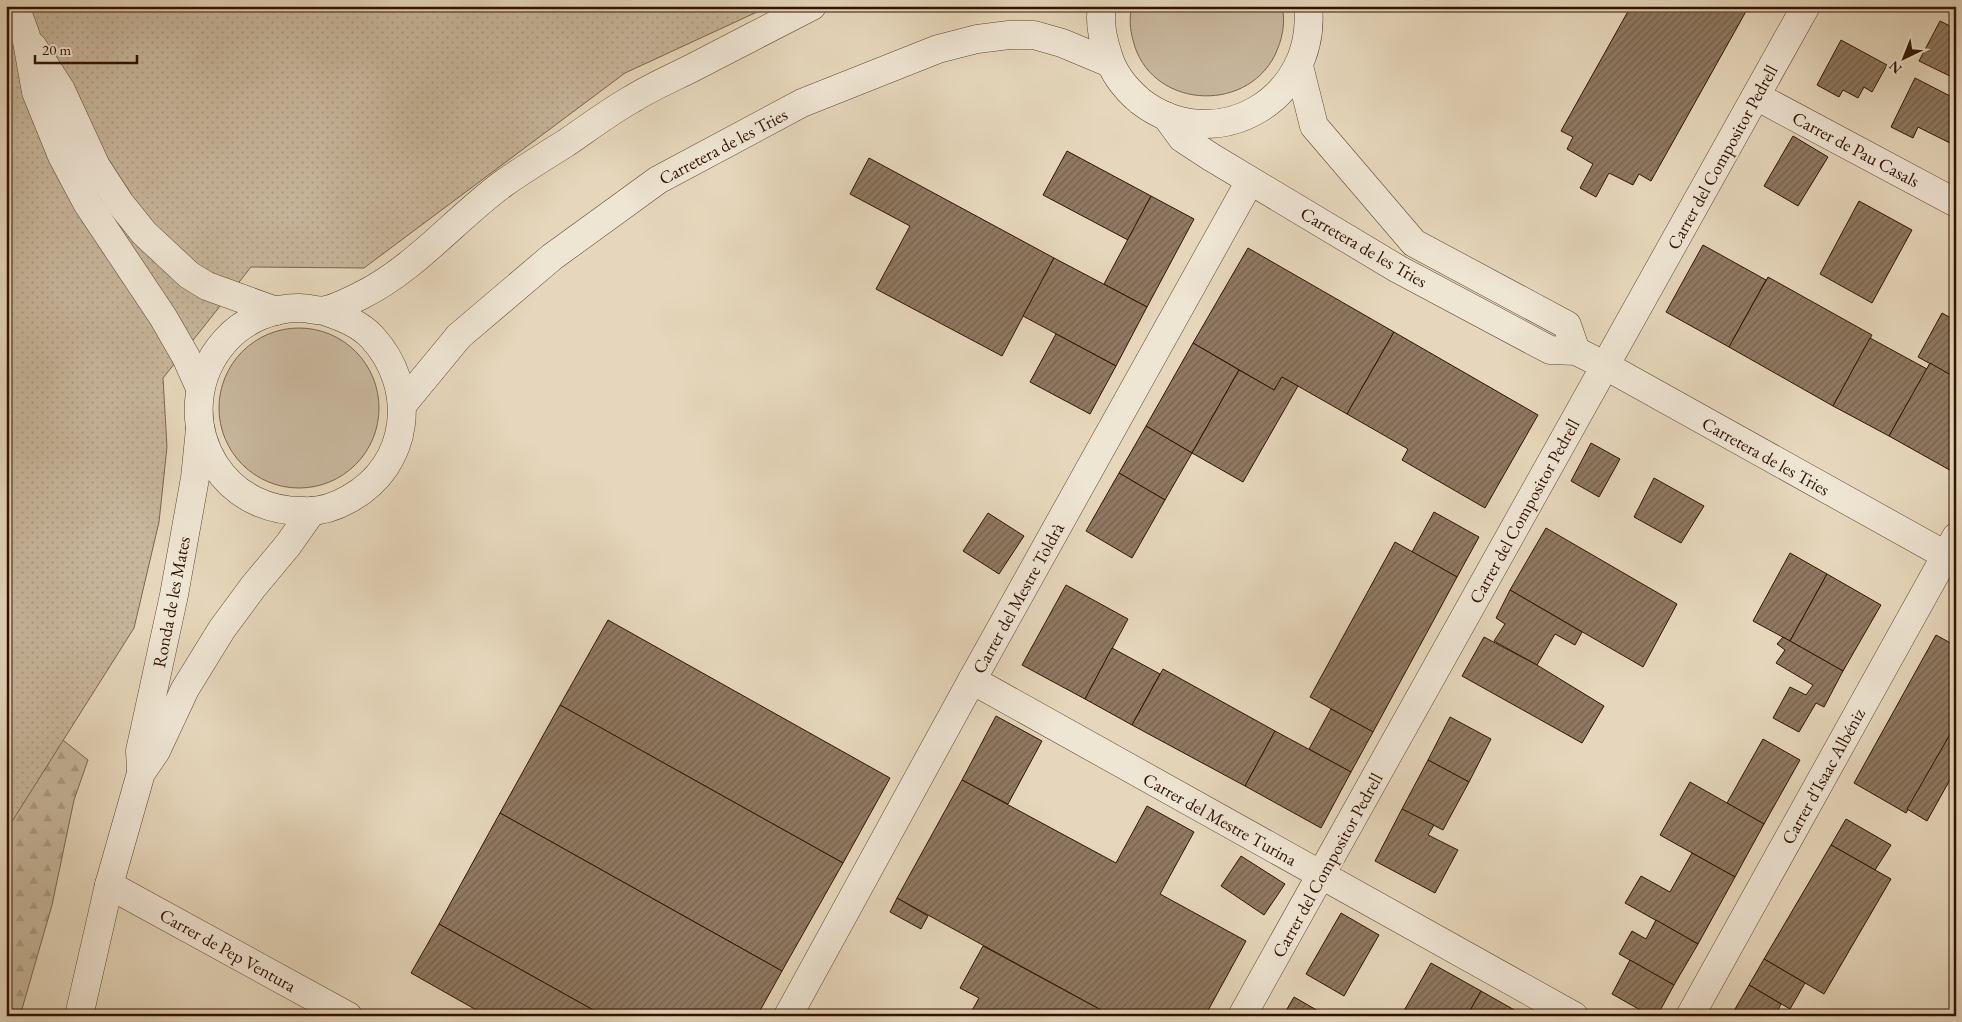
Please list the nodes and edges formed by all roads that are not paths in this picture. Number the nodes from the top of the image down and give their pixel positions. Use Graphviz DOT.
graph roads {
  1 [pos="15,6"];
  2 [pos="812,6"];
  3 [pos="1102,6"];
  4 [pos="1308,6"];
  5 [pos="1806,6"];
  6 [pos="26,36"];
  7 [pos="1110,63"];
  8 [pos="1299,66"];
  9 [pos="1756,96"];
  10 [pos="1166,116"];
  11 [pos="1250,181"];
  12 [pos="1956,203"];
  13 [pos="276,310"];
  14 [pos="324,311"];
  15 [pos="1576,351"];
  16 [pos="1606,366"];
  17 [pos="200,388"];
  18 [pos="402,404"];
  19 [pos="200,429"];
  20 [pos="312,512"];
  21 [pos="1952,551"];
  22 [pos="972,680"];
  23 [pos="141,773"];
  24 [pos="1321,875"];
  25 [pos="109,885"];
  26 [pos="78,1016"];
  27 [pos="348,1016"];
  28 [pos="788,1016"];
  29 [pos="1242,1016"];
  30 [pos="1574,1016"];
  31 [pos="1690,1016"];
  1 -- 6 [label="street"];
  2 -- 14 [label="street"];
  3 -- 7 [label="street"];
  4 -- 8 [label="street"];
  5 -- 9 [label="street, Carrer del Compositor Pedrell"];
  6 -- 13 [label="street"];
  6 -- 17 [label="street"];
  7 -- 10 [label="street"];
  7 -- 18 [label="street, Carretera de les Tries"];
  8 -- 10 [label="street"];
  8 -- 15 [label="street, Carretera de les Tries"];
  9 -- 12 [label="street, Carrer de Pau Casals"];
  9 -- 16 [label="street, Carrer del Compositor Pedrell"];
  10 -- 11 [label="street, Carretera de les Tries"];
  11 -- 15 [label="street, Carretera de les Tries"];
  11 -- 22 [label="street, Carrer del Mestre Toldrà"];
  13 -- 14 [label="street"];
  13 -- 17 [label="street"];
  14 -- 18 [label="street"];
  15 -- 16 [label="street, Carretera de les Tries"];
  16 -- 21 [label="street, Carretera de les Tries"];
  16 -- 24 [label="street, Carrer del Compositor Pedrell"];
  17 -- 19 [label="street"];
  18 -- 20 [label="street"];
  19 -- 20 [label="street"];
  19 -- 23 [label="street, Ronda de les Mates"];
  20 -- 23 [label="street, Ronda de les Mates"];
  21 -- 31 [label="street, Carrer d'Isaac Albéniz"];
  22 -- 24 [label="street, Carrer del Mestre Turina"];
  22 -- 28 [label="street, Carrer del Mestre Toldrà"];
  23 -- 25 [label="street, Ronda de les Mates"];
  24 -- 29 [label="street, Carrer del Compositor Pedrell"];
  24 -- 30 [label="street, Carrer del Mestre Turina"];
  25 -- 26 [label="street, Ronda de les Mates"];
  25 -- 27 [label="street, Carrer de Pep Ventura"];
}
